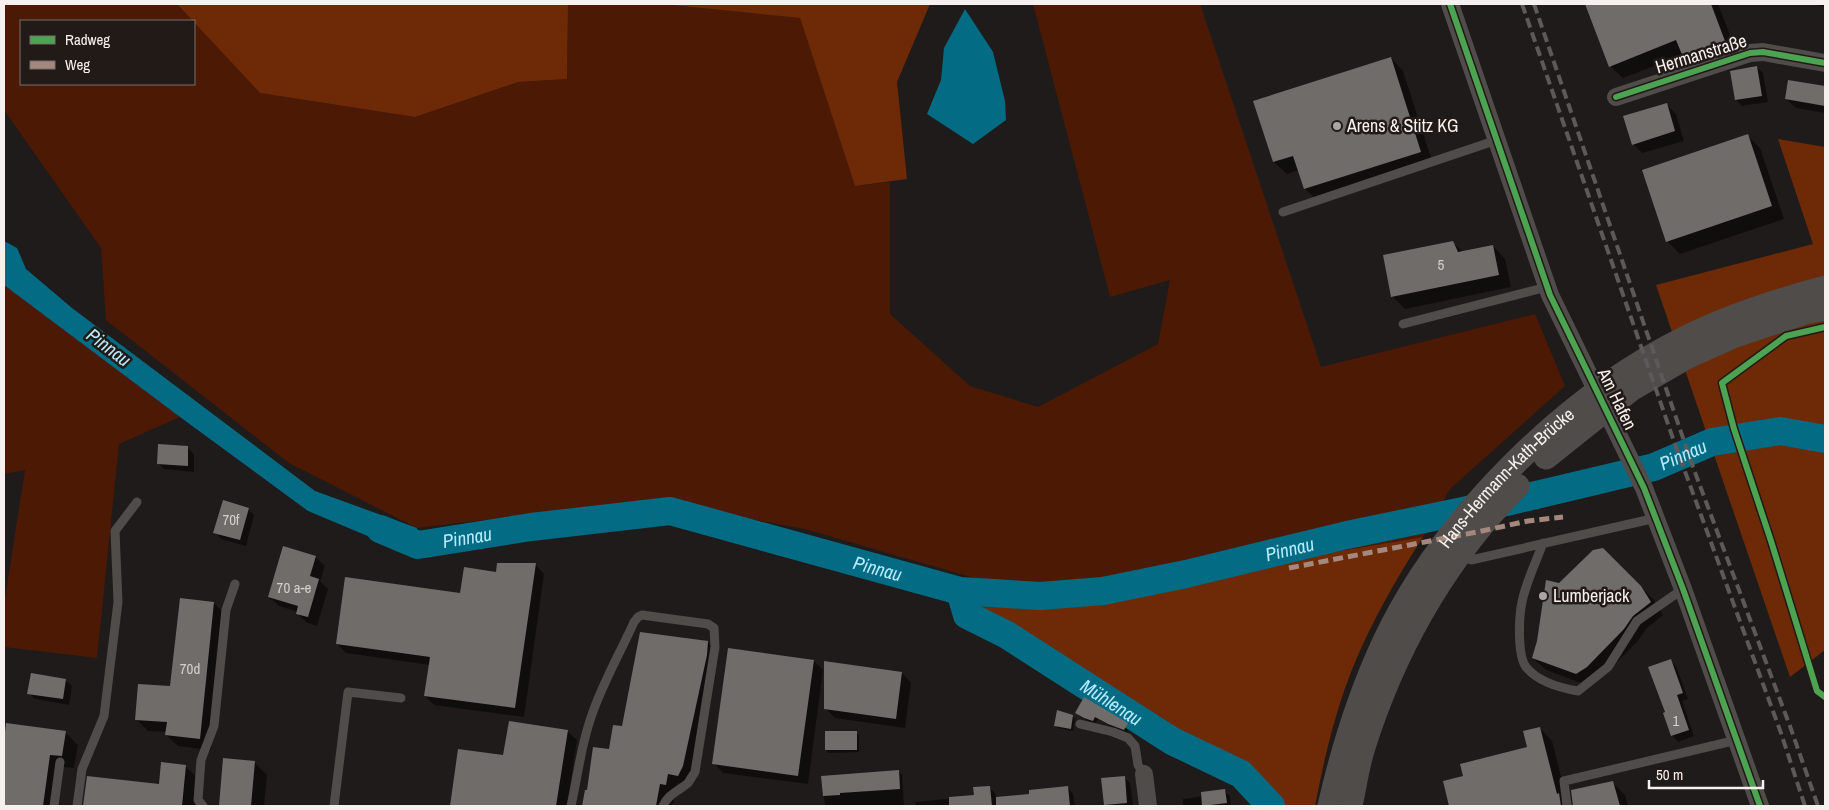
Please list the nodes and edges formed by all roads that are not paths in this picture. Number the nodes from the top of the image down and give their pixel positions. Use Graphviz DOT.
graph roads {
  1 [pos="1450,4"];
  2 [pos="1825,63"];
  3 [pos="1616,97"];
  4 [pos="1497,140"];
  5 [pos="1283,212"];
  6 [pos="1547,287"];
  7 [pos="1825,288"];
  8 [pos="1825,308"];
  9 [pos="1403,324"];
  10 [pos="137,502"];
  11 [pos="1656,518"];
  12 [pos="1542,543"];
  13 [pos="1471,560"];
  14 [pos="235,584"];
  15 [pos="1683,589"];
  16 [pos="401,698"];
  17 [pos="1080,724"];
  18 [pos="1736,740"];
  19 [pos="60,762"];
  20 [pos="1144,774"];
  21 [pos="54,806"];
  22 [pos="77,806"];
  23 [pos="203,806"];
  24 [pos="334,806"];
  25 [pos="571,806"];
  26 [pos="663,806"];
  27 [pos="1148,806"];
  28 [pos="1330,806"];
  29 [pos="1350,806"];
  30 [pos="1568,806"];
  31 [pos="1760,806"];
  1 -- 4 [label="street, Am Hafen"];
  2 -- 3 [label="street, Hermanstraße"];
  4 -- 5 [label="lane"];
  4 -- 6 [label="street, Am Hafen"];
  6 -- 9 [label="lane"];
  6 -- 11 [label="street, Am Hafen"];
  7 -- 28 [label="main road, Hans-Hermann-Kath-Brücke"];
  8 -- 29 [label="main road, Hans-Hermann-Kath-Brücke"];
  10 -- 22 [label="lane"];
  11 -- 12 [label="lane"];
  11 -- 15 [label="street, Am Hafen"];
  12 -- 13 [label="lane"];
  12 -- 15 [label="lane"];
  14 -- 23 [label="lane"];
  15 -- 18 [label="street, Am Hafen"];
  16 -- 24 [label="lane"];
  17 -- 20 [label="lane"];
  18 -- 30 [label="lane"];
  18 -- 31 [label="street, Am Hafen"];
  19 -- 21 [label="lane"];
  20 -- 27 [label="street"];
  25 -- 26 [label="lane"];
}
